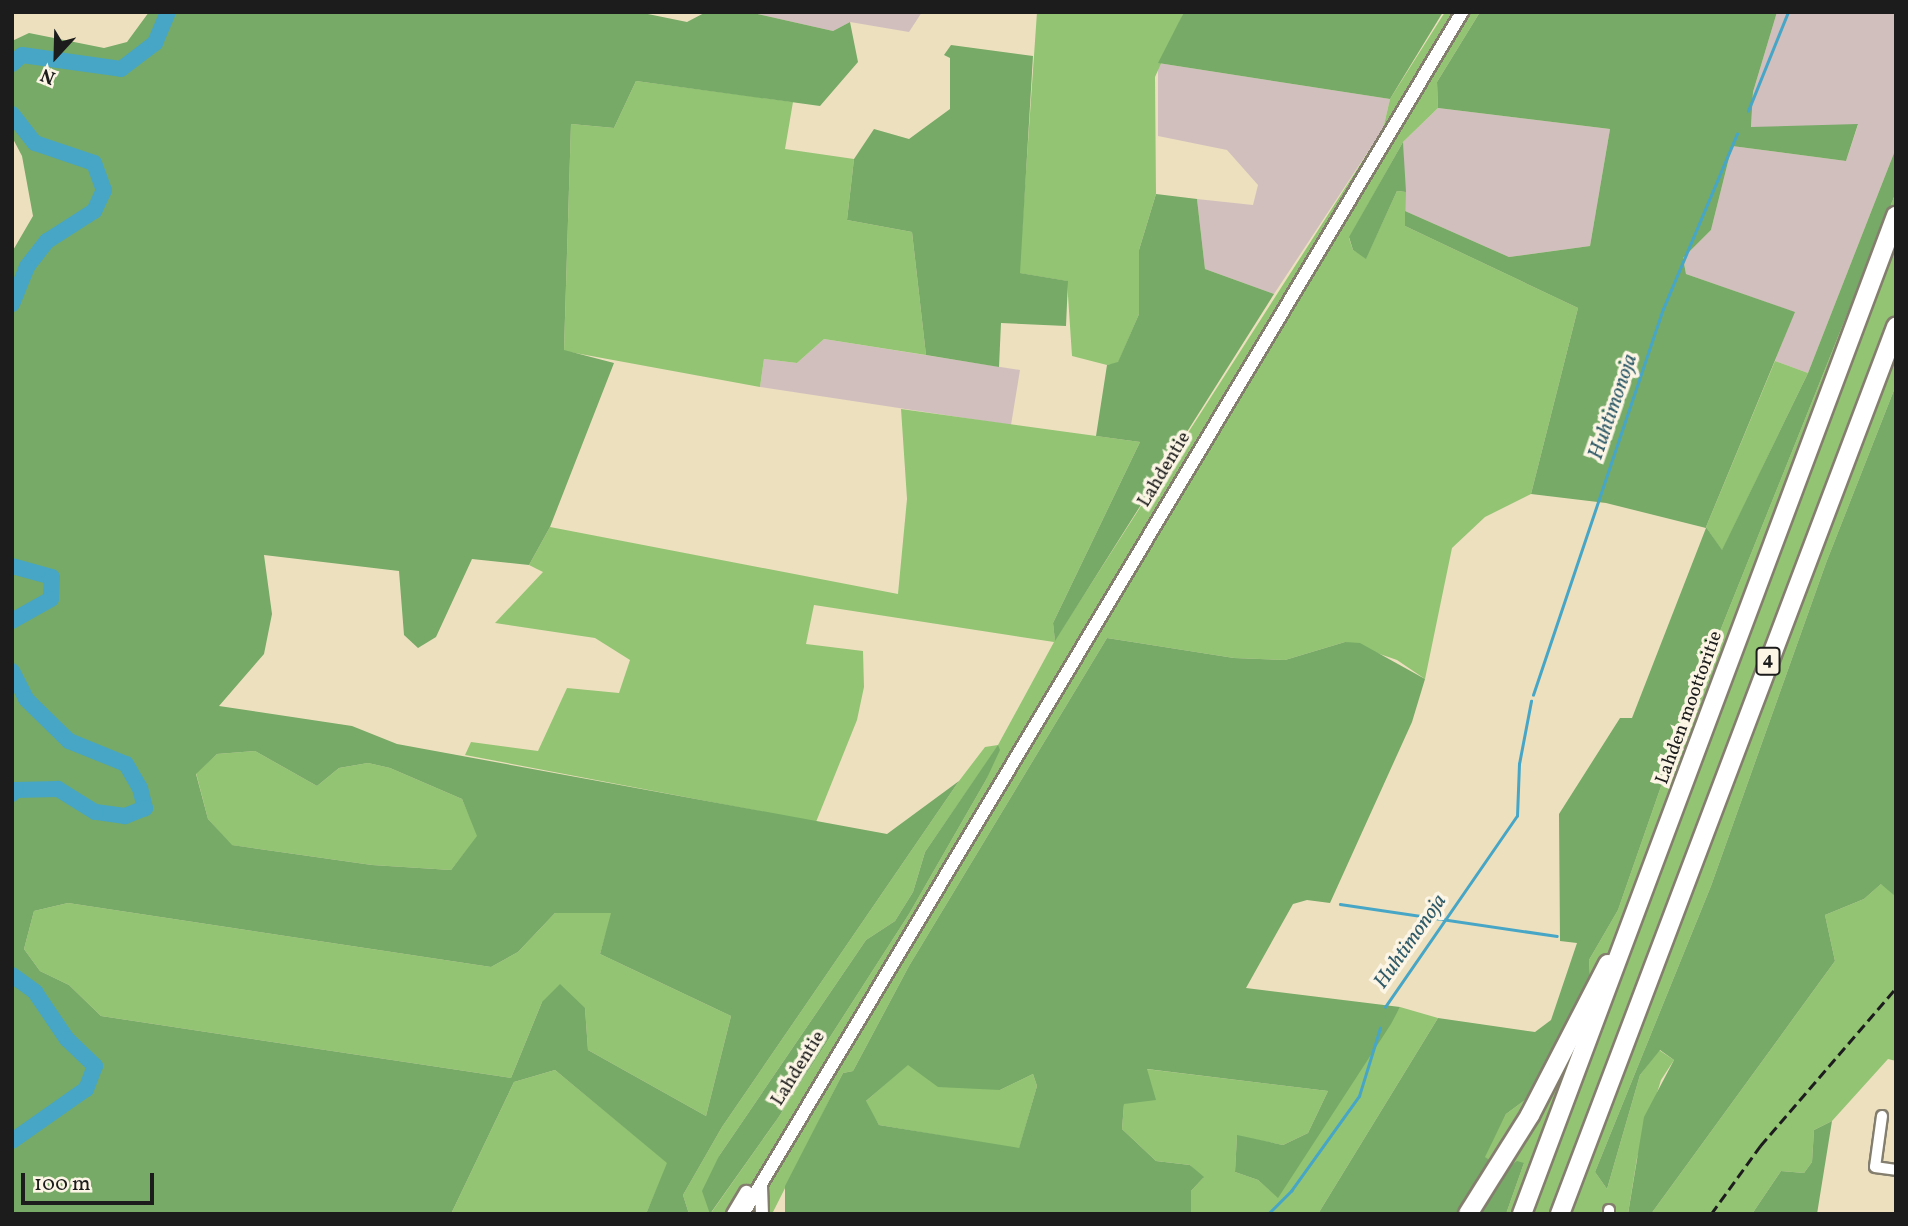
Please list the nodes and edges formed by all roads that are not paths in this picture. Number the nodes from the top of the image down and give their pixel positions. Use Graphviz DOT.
graph roads {
  1 [pos="1462,12"];
  2 [pos="1896,216"];
  3 [pos="1896,327"];
  4 [pos="1658,856"];
  5 [pos="902,947"];
  6 [pos="1882,1116"];
  7 [pos="1896,1170"];
  8 [pos="762,1182"];
  9 [pos="733,1214"];
  10 [pos="743,1214"];
  11 [pos="762,1214"];
  12 [pos="1468,1214"];
  13 [pos="1522,1214"];
  14 [pos="1560,1214"];
  1 -- 5 [label="main road, Lahdentie"];
  2 -- 4 [label="highway, Lahden moottoritie / 4"];
  3 -- 14 [label="highway, 4"];
  4 -- 12 [label="highway"];
  4 -- 13 [label="highway, Lahden moottoritie / 4"];
  5 -- 8 [label="main road, Lahdentie"];
  5 -- 9 [label="main road, Lahdentie"];
  6 -- 7 [label="street"];
  8 -- 10 [label="main road, Lahdentie"];
  8 -- 11 [label="main road"];
}
